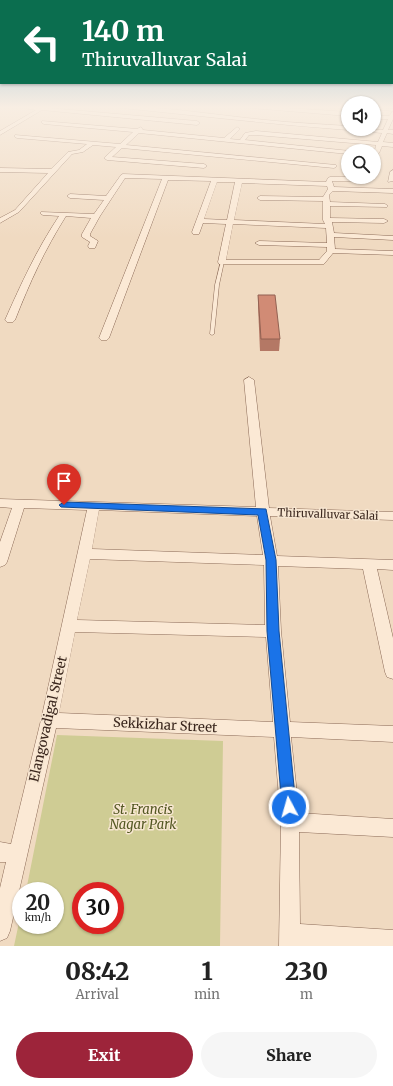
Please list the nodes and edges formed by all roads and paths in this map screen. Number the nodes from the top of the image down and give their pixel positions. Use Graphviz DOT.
graph roads {
  1 [pos="82,150"];
  2 [pos="115,150"];
  3 [pos="173,150"];
  4 [pos="328,150"];
  5 [pos="341,151"];
  6 [pos="55,158"];
  7 [pos="64,159"];
  8 [pos="204,166"];
  9 [pos="334,166"];
  10 [pos="128,169"];
  11 [pos="0,170"];
  12 [pos="53,171"];
  13 [pos="249,172"];
  14 [pos="393,172"];
  15 [pos="166,177"];
  16 [pos="215,179"];
  17 [pos="341,179"];
  18 [pos="243,180"];
  19 [pos="390,181"];
  20 [pos="330,186"];
  21 [pos="393,191"];
  22 [pos="70,196"];
  23 [pos="108,198"];
  24 [pos="260,198"];
  25 [pos="327,202"];
  26 [pos="385,206"];
  27 [pos="6,210"];
  28 [pos="17,211"];
  29 [pos="43,213"];
  30 [pos="64,214"];
  31 [pos="96,216"];
  32 [pos="0,221"];
  33 [pos="201,221"];
  34 [pos="384,221"];
  35 [pos="229,222"];
  36 [pos="329,223"];
  37 [pos="196,232"];
  38 [pos="330,235"];
  39 [pos="393,238"];
  40 [pos="259,243"];
  41 [pos="92,246"];
  42 [pos="331,248"];
  43 [pos="393,253"];
  44 [pos="222,262"];
  45 [pos="10,320"];
  46 [pos="212,334"];
  47 [pos="104,338"];
  48 [pos="249,380"];
  49 [pos="0,503"];
  50 [pos="18,504"];
  51 [pos="94,506"];
  52 [pos="263,512"];
  53 [pos="393,516"];
  54 [pos="85,554"];
  55 [pos="271,560"];
  56 [pos="0,562"];
  57 [pos="369,564"];
  58 [pos="393,565"];
  59 [pos="68,626"];
  60 [pos="273,631"];
  61 [pos="393,672"];
  62 [pos="49,720"];
  63 [pos="282,730"];
  64 [pos="393,734"];
  65 [pos="290,822"];
  66 [pos="393,828"];
  67 [pos="8,853"];
  68 [pos="0,931"];
  69 [pos="290,940"];
  70 [pos="393,941"];
  1 -- 7 [label="street"];
  2 -- 10 [label="street"];
  3 -- 9 [label="street"];
  4 -- 5 [label="street"];
  6 -- 7 [label="street"];
  7 -- 12 [label="street"];
  8 -- 10 [label="street"];
  10 -- 15 [label="street"];
  10 -- 23 [label="street"];
  11 -- 12 [label="street"];
  12 -- 28 [label="street"];
  13 -- 18 [label="street"];
  14 -- 19 [label="street"];
  15 -- 16 [label="street"];
  15 -- 47 [label="street"];
  16 -- 18 [label="street"];
  16 -- 33 [label="street"];
  17 -- 20 [label="street"];
  18 -- 20 [label="street"];
  18 -- 35 [label="street"];
  20 -- 21 [label="street"];
  20 -- 25 [label="street"];
  22 -- 23 [label="street"];
  23 -- 31 [label="street"];
  24 -- 25 [label="street"];
  25 -- 26 [label="street"];
  25 -- 36 [label="street"];
  27 -- 28 [label="street"];
  28 -- 32 [label="street"];
  29 -- 30 [label="street"];
  30 -- 31 [label="street"];
  30 -- 45 [label="street"];
  31 -- 41 [label="street"];
  33 -- 35 [label="street"];
  33 -- 37 [label="street"];
  34 -- 36 [label="street"];
  35 -- 36 [label="street"];
  35 -- 44 [label="street"];
  36 -- 38 [label="street"];
  38 -- 39 [label="street"];
  38 -- 42 [label="street"];
  40 -- 42 [label="street"];
  42 -- 43 [label="street"];
  42 -- 44 [label="street"];
  44 -- 46 [label="lane"];
  48 -- 52 [label="street"];
  49 -- 50 [label="street, Thiruvalluvar Salai"];
  50 -- 51 [label="street, Thiruvalluvar Salai"];
  50 -- 56 [label="street"];
  51 -- 52 [label="street, Thiruvalluvar Salai"];
  51 -- 54 [label="street, Elangovadigal Street"];
  52 -- 53 [label="street, Thiruvalluvar Salai"];
  52 -- 55 [label="street"];
  54 -- 55 [label="street"];
  54 -- 59 [label="street, Elangovadigal Street"];
  55 -- 57 [label="street"];
  55 -- 60 [label="street"];
  57 -- 58 [label="street"];
  57 -- 61 [label="street"];
  59 -- 60 [label="street"];
  59 -- 62 [label="street, Elangovadigal Street"];
  60 -- 63 [label="street"];
  62 -- 63 [label="street, Sekkizhar Street"];
  62 -- 67 [label="street, Elangovadigal Street"];
  63 -- 64 [label="street, Sekkizhar Street"];
  63 -- 65 [label="street"];
  65 -- 66 [label="street"];
  65 -- 69 [label="street"];
  67 -- 68 [label="street, Elangovadigal Street"];
  69 -- 70 [label="street"];
}
